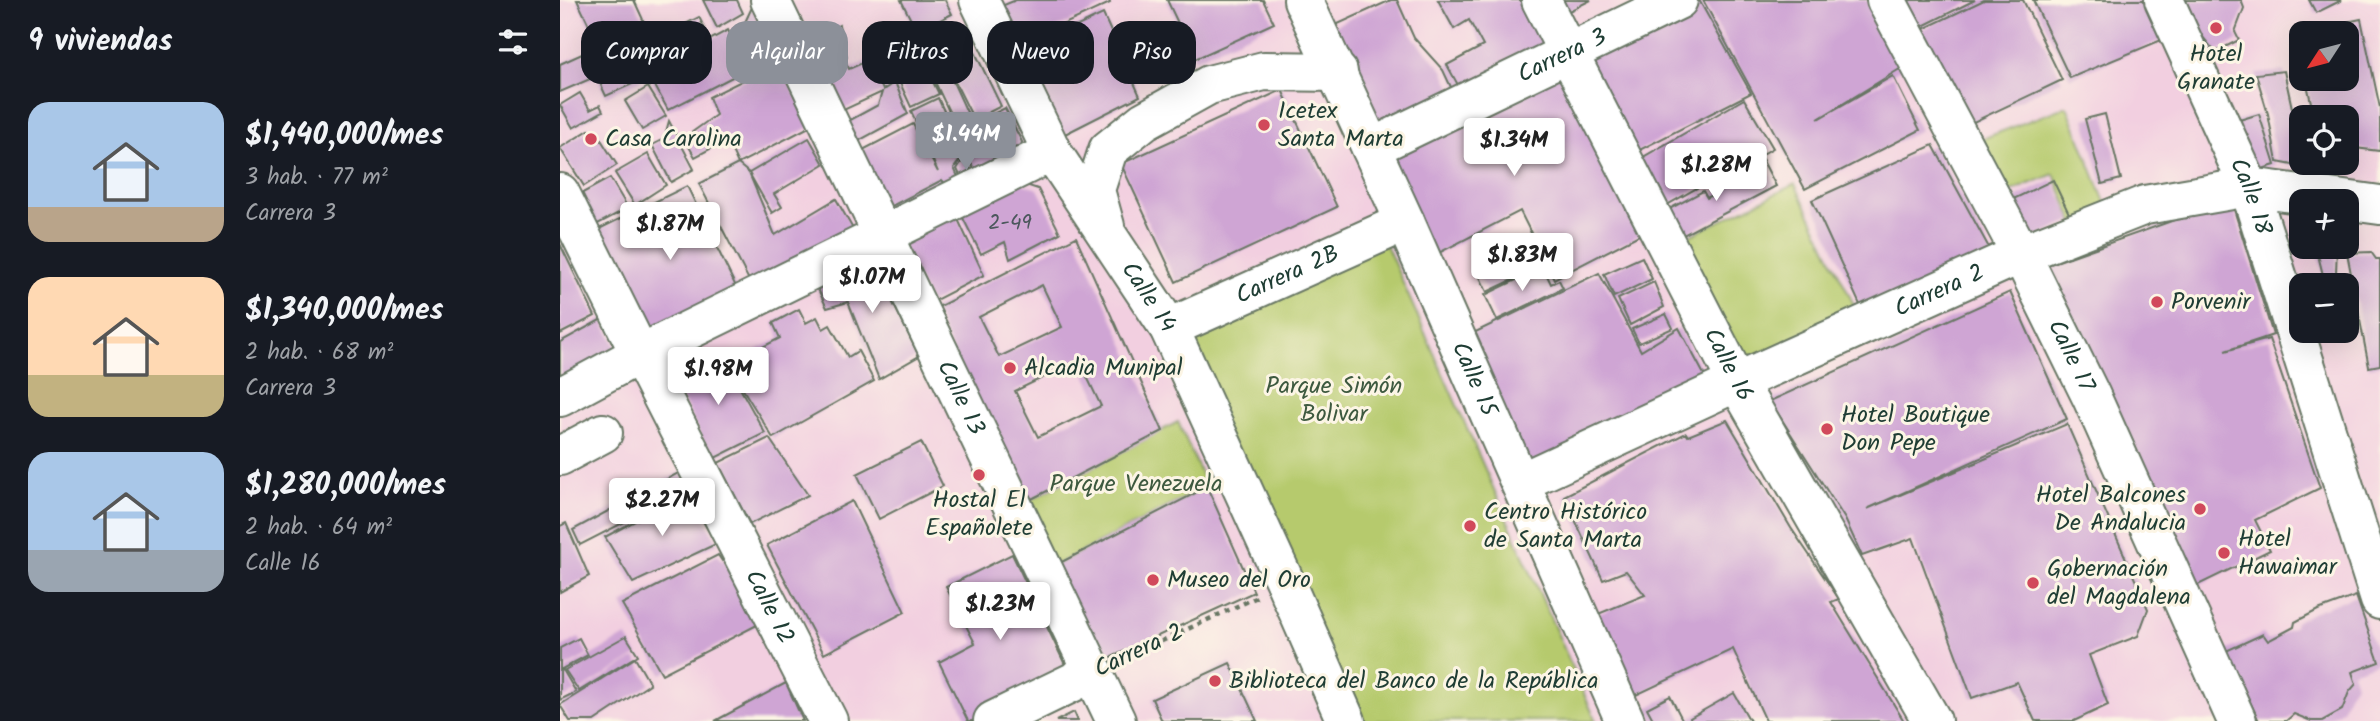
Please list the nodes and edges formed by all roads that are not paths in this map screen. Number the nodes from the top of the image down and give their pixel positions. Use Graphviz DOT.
graph roads {
  1 [pos="770,0"];
  2 [pos="979,0"];
  3 [pos="1303,0"];
  4 [pos="1541,0"];
  5 [pos="1678,0"];
  6 [pos="1886,0"];
  7 [pos="2164,0"];
  8 [pos="1567,53"];
  9 [pos="1338,72"];
  10 [pos="1371,148"];
  11 [pos="1052,152"];
  12 [pos="2249,187"];
  13 [pos="560,193"];
  14 [pos="2380,205"];
  15 [pos="1405,222"];
  16 [pos="1107,232"];
  17 [pos="883,234"];
  18 [pos="2021,254"];
  19 [pos="1169,328"];
  20 [pos="640,354"];
  21 [pos="1737,382"];
  22 [pos="560,397"];
  23 [pos="603,433"];
  24 [pos="560,456"];
  25 [pos="1521,482"];
  26 [pos="2380,600"];
  27 [pos="1094,672"];
  28 [pos="828,721"];
  29 [pos="993,721"];
  30 [pos="1116,721"];
  31 [pos="1346,721"];
  32 [pos="1625,721"];
  33 [pos="1931,721"];
  34 [pos="2237,721"];
  1 -- 17 [label="street, Calle 13"];
  2 -- 11 [label="street, Calle 14"];
  3 -- 9 [label="street, Calle 15"];
  4 -- 8 [label="street, Calle 16"];
  5 -- 8 [label="street, Carrera 3"];
  6 -- 18 [label="street, Calle 17"];
  7 -- 12 [label="street, Calle 18"];
  8 -- 10 [label="street, Carrera 3"];
  8 -- 21 [label="street, Calle 16"];
  9 -- 10 [label="street, Calle 15"];
  9 -- 16 [label="street"];
  10 -- 15 [label="street, Calle 15"];
  11 -- 16 [label="street, Calle 14"];
  11 -- 17 [label="street"];
  12 -- 14 [label="street, Carrera 2"];
  12 -- 18 [label="street, Carrera 2"];
  12 -- 26 [label="street, Calle 18"];
  13 -- 20 [label="street, Calle 12"];
  15 -- 19 [label="street, Carrera 2B"];
  15 -- 25 [label="street, Calle 15"];
  16 -- 19 [label="street, Calle 14"];
  17 -- 20 [label="street"];
  17 -- 27 [label="street, Calle 13"];
  18 -- 21 [label="street, Carrera 2"];
  18 -- 34 [label="street, Calle 17"];
  19 -- 31 [label="street, Calle 14"];
  20 -- 22 [label="street"];
  20 -- 28 [label="street, Calle 12"];
  21 -- 25 [label="street, Carrera 2"];
  21 -- 33 [label="street, Calle 16"];
  23 -- 24 [label="street"];
  25 -- 32 [label="street, Calle 15"];
  27 -- 29 [label="street, Carrera 2"];
  27 -- 30 [label="street, Calle 13"];
}
